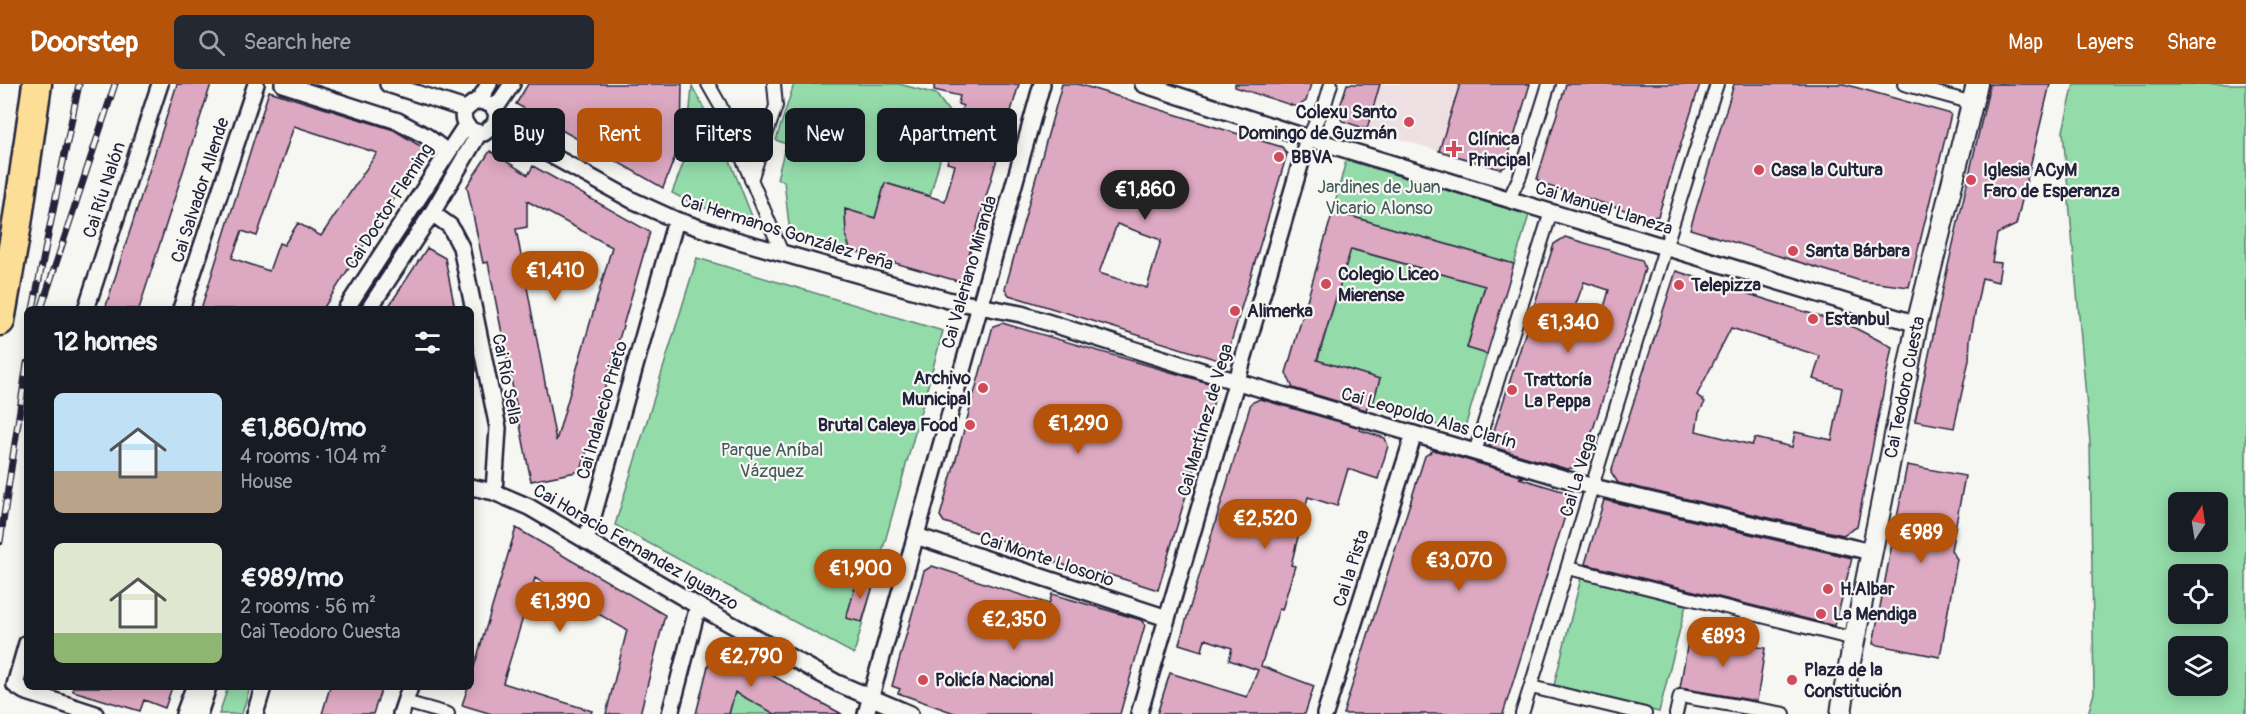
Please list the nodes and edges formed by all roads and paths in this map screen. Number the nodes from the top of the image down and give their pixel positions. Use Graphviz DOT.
graph roads {
  1 [pos="37,84"];
  2 [pos="160,84"];
  3 [pos="256,84"];
  4 [pos="283,84"];
  5 [pos="388,84"];
  6 [pos="512,84"];
  7 [pos="708,84"];
  8 [pos="774,84"];
  9 [pos="1042,84"];
  10 [pos="1143,84"];
  11 [pos="1331,84"];
  12 [pos="1549,84"];
  13 [pos="1717,84"];
  14 [pos="1904,84"];
  15 [pos="483,89"];
  16 [pos="1975,94"];
  17 [pos="499,108"];
  18 [pos="492,110"];
  19 [pos="470,122"];
  20 [pos="492,124"];
  21 [pos="1308,138"];
  22 [pos="447,152"];
  23 [pos="565,159"];
  24 [pos="751,180"];
  25 [pos="1509,199"];
  26 [pos="1551,212"];
  27 [pos="432,213"];
  28 [pos="676,220"];
  29 [pos="1664,246"];
  30 [pos="782,253"];
  31 [pos="980,305"];
  32 [pos="87,306"];
  33 [pos="182,306"];
  34 [pos="348,306"];
  35 [pos="371,306"];
  36 [pos="473,306"];
  37 [pos="474,311"];
  38 [pos="0,321"];
  39 [pos="1917,324"];
  40 [pos="1236,381"];
  41 [pos="1414,434"];
  42 [pos="1475,452"];
  43 [pos="1593,487"];
  44 [pos="474,491"];
  45 [pos="494,492"];
  46 [pos="916,536"];
  47 [pos="586,541"];
  48 [pos="1871,552"];
  49 [pos="1568,567"];
  50 [pos="698,606"];
  51 [pos="1167,618"];
  52 [pos="1854,639"];
  53 [pos="24,653"];
  54 [pos="1531,687"];
  55 [pos="193,690"];
  56 [pos="207,690"];
  57 [pos="262,690"];
  58 [pos="870,698"];
  59 [pos="406,701"];
  60 [pos="95,714"];
  61 [pos="184,714"];
  62 [pos="200,714"];
  63 [pos="255,714"];
  64 [pos="448,714"];
  65 [pos="670,714"];
  66 [pos="866,714"];
  67 [pos="910,714"];
  68 [pos="1138,714"];
  69 [pos="1325,714"];
  70 [pos="1522,714"];
  71 [pos="1645,714"];
  72 [pos="1676,714"];
  73 [pos="1784,714"];
  74 [pos="1841,714"];
  1 -- 38 [label="highway"];
  2 -- 32 [label="street, Cai Ríu Nalón"];
  3 -- 33 [label="street, Cai Salvador Allende"];
  4 -- 22 [label="street"];
  5 -- 19 [label="street"];
  6 -- 17 [label="street, Cai Doctor Fleming"];
  7 -- 24 [label="street"];
  8 -- 24 [label="street"];
  9 -- 31 [label="street, Cai Valeriano Miranda"];
  10 -- 21 [label="street, Cai Manuel Llaneza"];
  11 -- 21 [label="street"];
  12 -- 25 [label="street"];
  13 -- 29 [label="street, Cai La Vega"];
  14 -- 16 [label="street"];
  15 -- 18 [label="street, Cai Doctor Fleming"];
  15 -- 19 [label="street, Cai Doctor Fleming"];
  16 -- 39 [label="street, Cai Teodoro Cuesta"];
  19 -- 20 [label="street, Cai Doctor Fleming"];
  19 -- 22 [label="street, Cai Doctor Fleming"];
  19 -- 27 [label="street, Cai Doctor Fleming"];
  21 -- 25 [label="street, Cai Manuel Llaneza"];
  21 -- 40 [label="street, Cai Martínez de Vega"];
  22 -- 34 [label="street, Cai Doctor Fleming"];
  23 -- 28 [label="street, Cai Hermanos González Peña"];
  24 -- 30 [label="street"];
  25 -- 26 [label="street, Cai Manuel Llaneza"];
  26 -- 29 [label="street, Cai Manuel Llaneza"];
  26 -- 42 [label="street"];
  27 -- 35 [label="street, Cai Doctor Fleming"];
  27 -- 36 [label="street, Cai Río Sella"];
  28 -- 30 [label="street, Cai Hermanos González Peña"];
  28 -- 47 [label="street, Cai Indalecio Prieto"];
  29 -- 39 [label="street, Cai Manuel Llaneza"];
  29 -- 43 [label="street, Cai La Vega"];
  30 -- 31 [label="street, Cai Hermanos González Peña"];
  31 -- 40 [label="street, Cai Leopoldo Alas Clarín"];
  31 -- 46 [label="street, Cai Valeriano Miranda"];
  37 -- 45 [label="street, Cai Río Sella"];
  39 -- 48 [label="street, Cai Teodoro Cuesta"];
  40 -- 41 [label="street, Cai Leopoldo Alas Clarín"];
  40 -- 51 [label="street, Cai Martínez de Vega"];
  41 -- 42 [label="street, Cai Leopoldo Alas Clarín"];
  41 -- 69 [label="street, Cai la Pista"];
  42 -- 43 [label="street, Cai Leopoldo Alas Clarín"];
  43 -- 48 [label="street, Cai Leopoldo Alas Clarín"];
  43 -- 49 [label="street, Cai La Vega"];
  44 -- 45 [label="street, Cai Horacio Fernandez Iguanzo"];
  45 -- 47 [label="street, Cai Horacio Fernandez Iguanzo"];
  46 -- 51 [label="street, Cai Monte Llosorio"];
  46 -- 58 [label="street, Cai Valeriano Miranda"];
  47 -- 50 [label="street, Cai Horacio Fernandez Iguanzo"];
  48 -- 52 [label="street, Cai Teodoro Cuesta"];
  49 -- 52 [label="street"];
  49 -- 54 [label="street, Cai La Vega"];
  50 -- 58 [label="street, Cai Horacio Fernandez Iguanzo"];
  50 -- 65 [label="street"];
  51 -- 68 [label="street, Cai Martínez de Vega"];
  52 -- 74 [label="street, Cai Teodoro Cuesta"];
  53 -- 60 [label="street"];
  54 -- 70 [label="street, Cai La Vega"];
  54 -- 71 [label="street"];
  55 -- 61 [label="street"];
  56 -- 62 [label="street"];
  57 -- 63 [label="street"];
  58 -- 66 [label="street, Cai Valeriano Miranda"];
  58 -- 67 [label="street, Cai Horacio Fernandez Iguanzo"];
  59 -- 64 [label="street"];
  72 -- 73 [label="street"];
}
